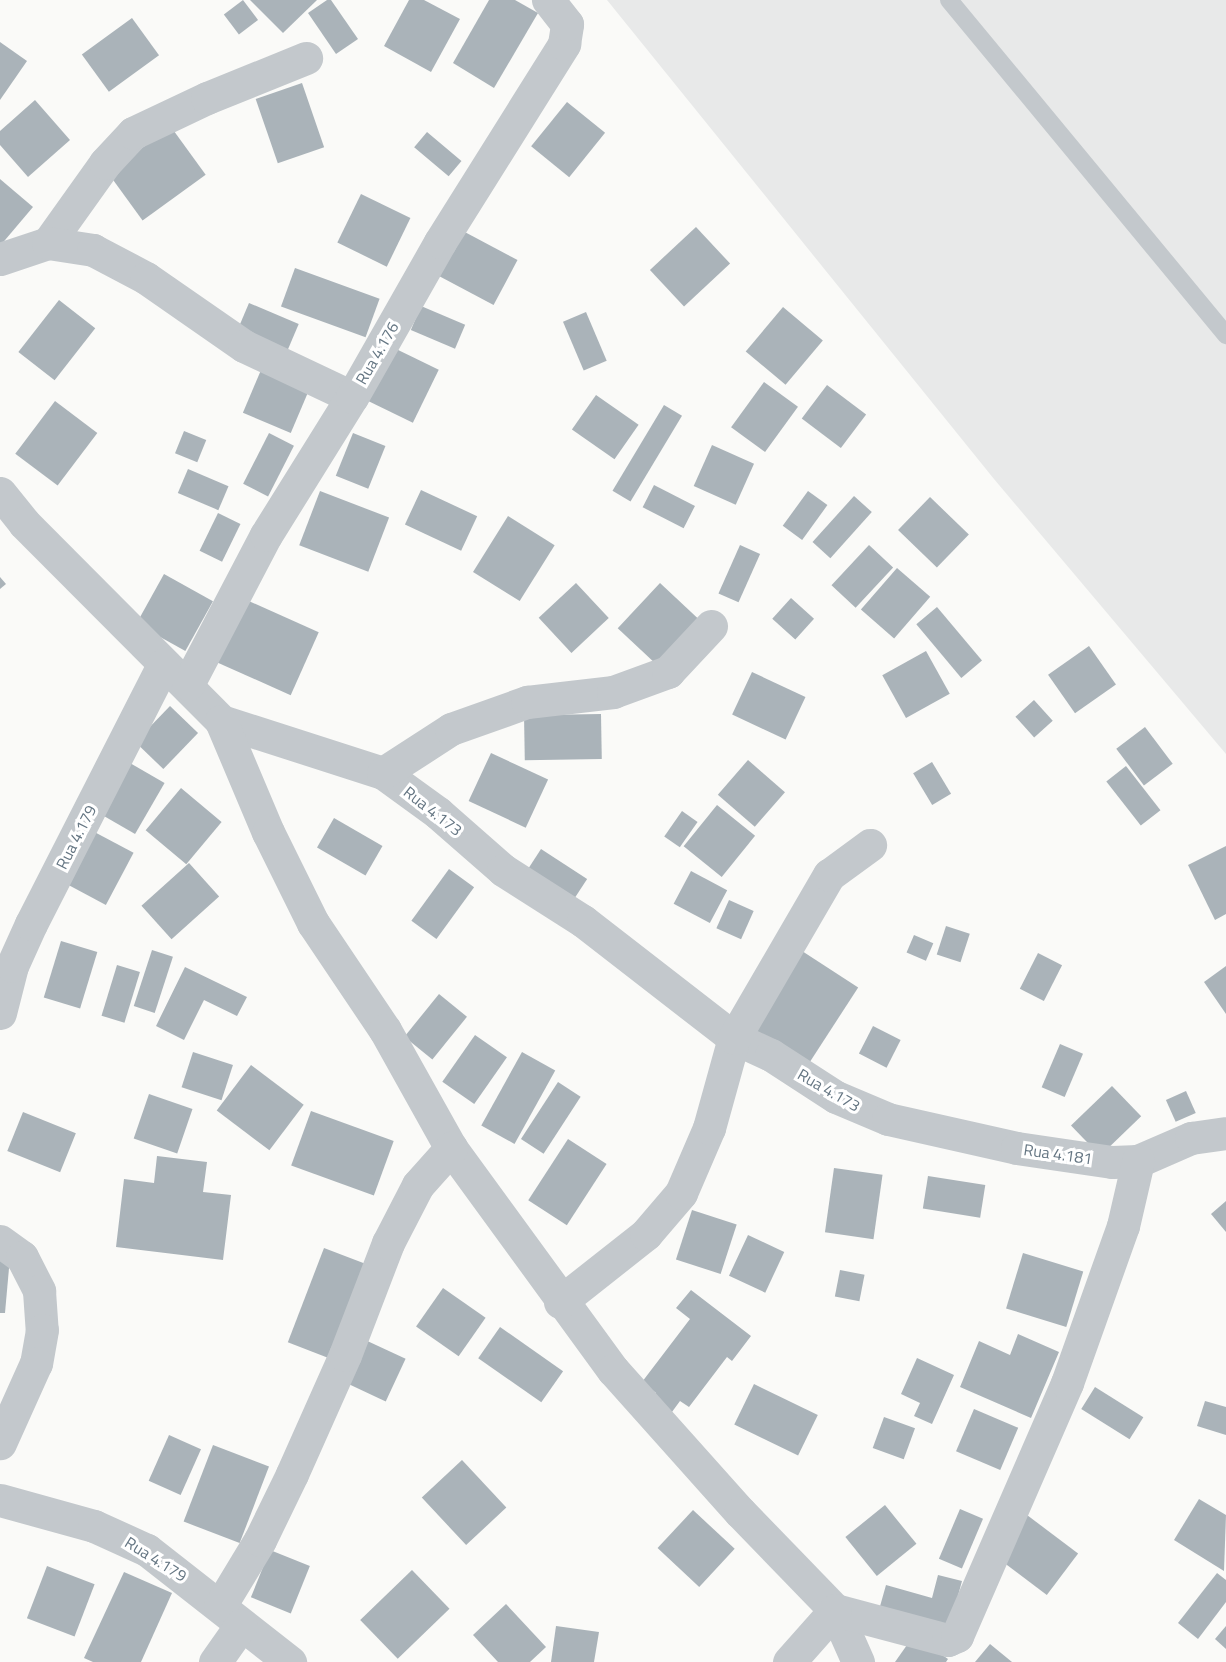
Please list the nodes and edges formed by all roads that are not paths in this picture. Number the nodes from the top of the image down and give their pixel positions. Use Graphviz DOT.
graph roads {
  1 [pos="949,0"];
  2 [pos="558,12"];
  3 [pos="306,58"];
  4 [pos="48,243"];
  5 [pos="0,259"];
  6 [pos="1226,335"];
  7 [pos="352,397"];
  8 [pos="0,493"];
  9 [pos="711,626"];
  10 [pos="176,674"];
  11 [pos="221,721"];
  12 [pos="383,772"];
  13 [pos="870,845"];
  14 [pos="6,964"];
  15 [pos="0,1013"];
  16 [pos="735,1038"];
  17 [pos="888,1119"];
  18 [pos="1226,1133"];
  19 [pos="450,1148"];
  20 [pos="1138,1161"];
  21 [pos="0,1241"];
  22 [pos="560,1302"];
  23 [pos="0,1443"];
  24 [pos="0,1500"];
  25 [pos="835,1610"];
  26 [pos="231,1615"];
  27 [pos="215,1662"];
  28 [pos="290,1662"];
  29 [pos="789,1662"];
  30 [pos="858,1662"];
  1 -- 6 [label="lane"];
  2 -- 7 [label="street, Rua 4.176"];
  3 -- 4 [label="street"];
  4 -- 5 [label="street"];
  4 -- 7 [label="street"];
  7 -- 10 [label="street, Rua 4.176"];
  8 -- 10 [label="street"];
  9 -- 12 [label="street"];
  10 -- 11 [label="street"];
  10 -- 14 [label="street, Rua 4.179"];
  11 -- 12 [label="street, Rua 4.173"];
  11 -- 19 [label="street"];
  12 -- 16 [label="street, Rua 4.173"];
  13 -- 16 [label="street"];
  14 -- 15 [label="street, Rua 4.179"];
  16 -- 17 [label="street, Rua 4.173"];
  16 -- 22 [label="street"];
  17 -- 20 [label="street, Rua 4.181"];
  18 -- 20 [label="street, Rua 4.181"];
  19 -- 22 [label="street"];
  19 -- 26 [label="street"];
  20 -- 25 [label="street"];
  21 -- 23 [label="street"];
  22 -- 25 [label="street"];
  24 -- 26 [label="street, Rua 4.179"];
  25 -- 29 [label="street"];
  25 -- 30 [label="street"];
  26 -- 27 [label="street"];
  26 -- 28 [label="street, Rua 4.179"];
}
